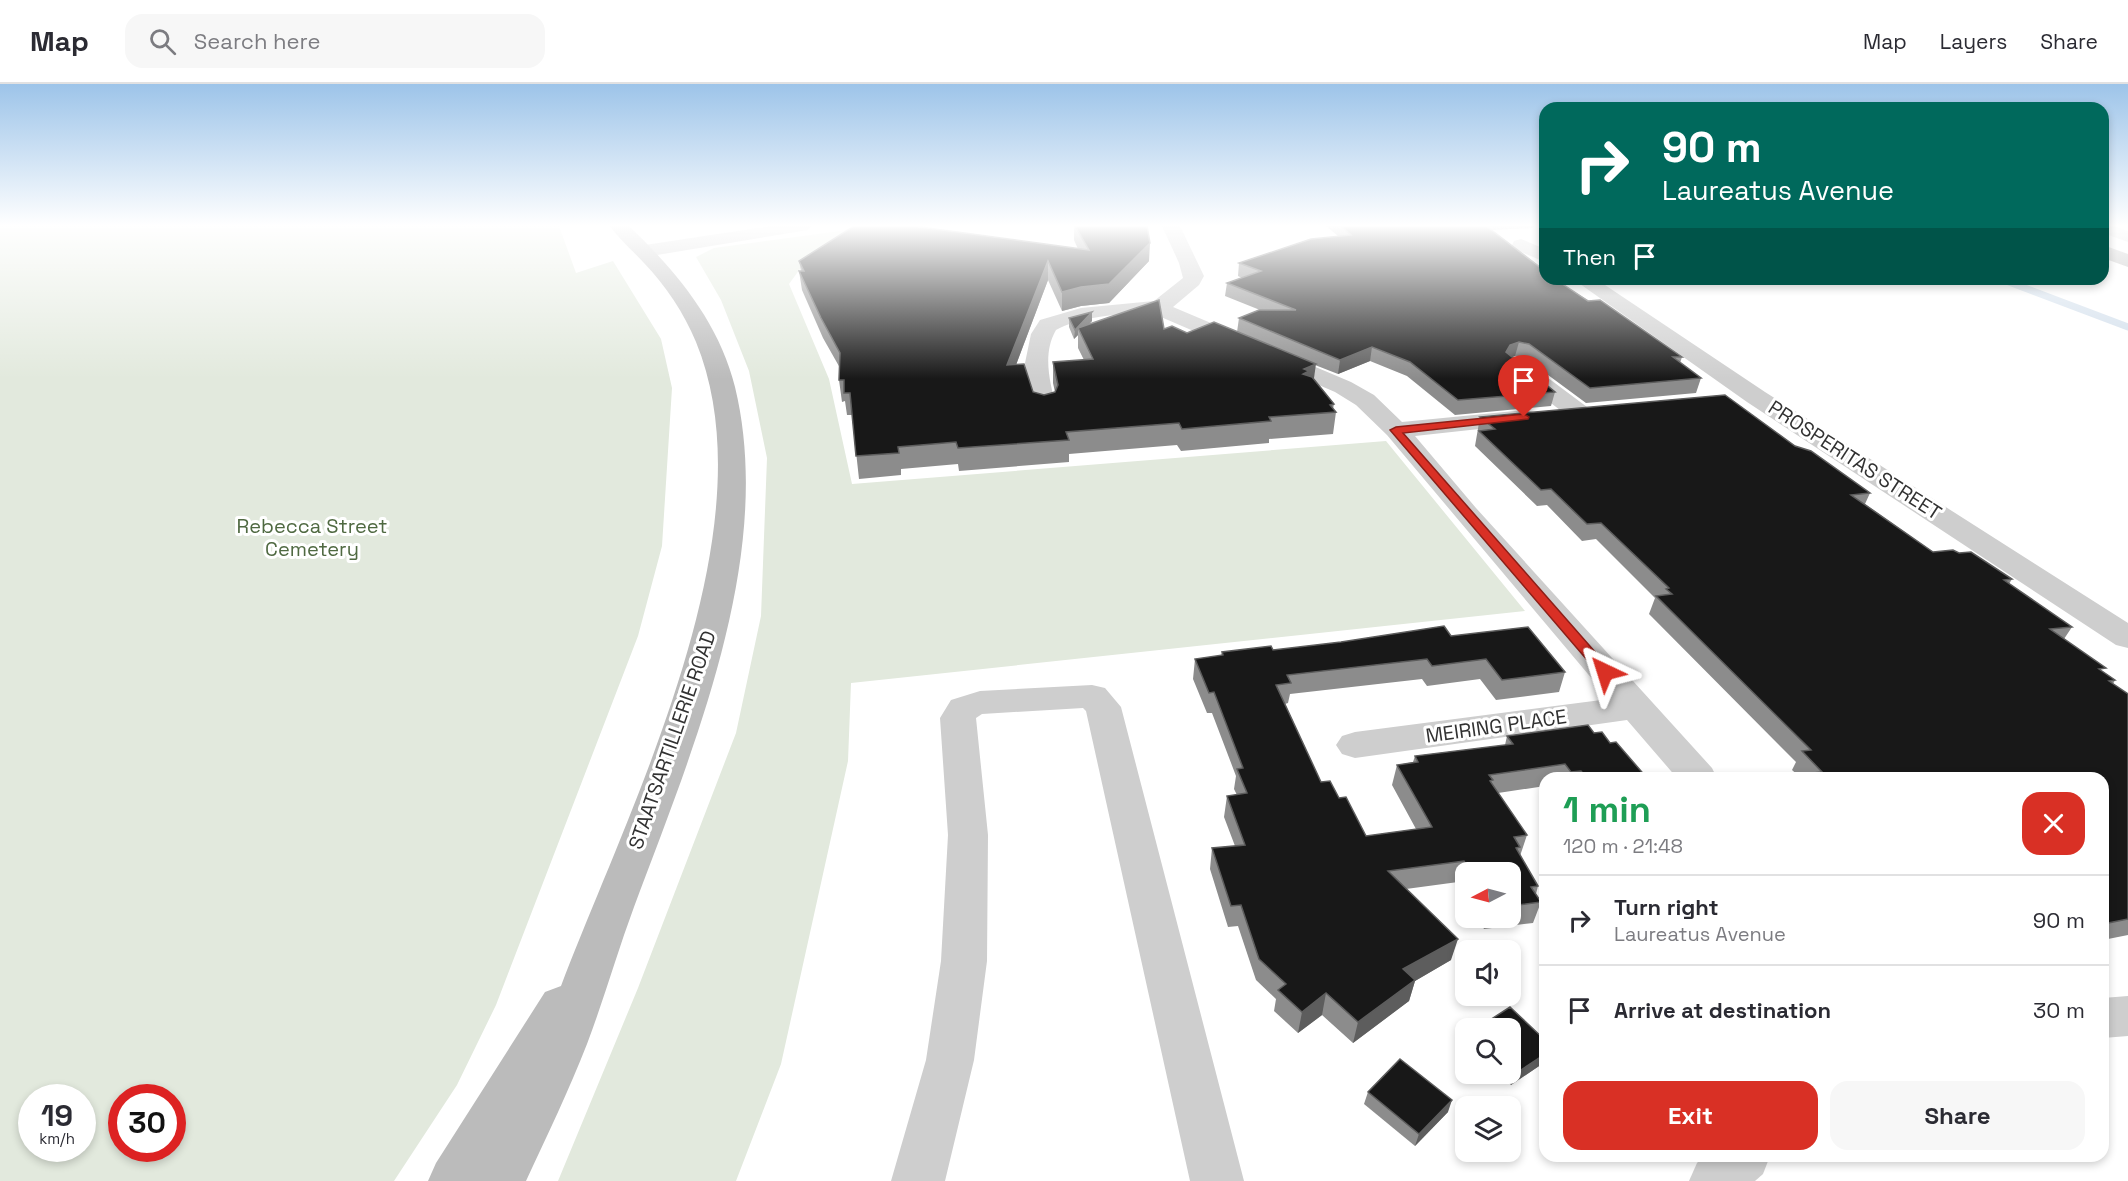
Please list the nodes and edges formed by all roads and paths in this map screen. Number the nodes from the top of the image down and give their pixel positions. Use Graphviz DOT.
graph roads {
  1 [pos="668,277"];
  2 [pos="1192,277"];
  3 [pos="1592,285"];
  4 [pos="1158,308"];
  5 [pos="1516,365"];
  6 [pos="1756,397"];
  7 [pos="1720,400"];
  8 [pos="1044,406"];
  9 [pos="1396,430"];
  10 [pos="2128,638"];
  11 [pos="1636,707"];
  12 [pos="1355,745"];
  13 [pos="1693,772"];
  14 [pos="592,959"];
  15 [pos="2128,1016"];
  16 [pos="2109,1018"];
  17 [pos="1737,1162"];
  18 [pos="455,1181"];
  19 [pos="499,1181"];
  20 [pos="918,1181"];
  21 [pos="1217,1181"];
  22 [pos="1716,1181"];
  1 -- 14 [label="street, STAATSARTILLERIE ROAD"];
  2 -- 4 [label="street"];
  3 -- 6 [label="street, PROSPERITAS STREET"];
  4 -- 8 [label="street"];
  4 -- 9 [label="street"];
  5 -- 9 [label="street"];
  6 -- 7 [label="street"];
  6 -- 10 [label="street, PROSPERITAS STREET"];
  9 -- 11 [label="street"];
  11 -- 12 [label="street, MEIRING PLACE"];
  11 -- 13 [label="street"];
  14 -- 18 [label="street, STAATSARTILLERIE ROAD"];
  14 -- 19 [label="street, STAATSARTILLERIE ROAD"];
  15 -- 16 [label="street"];
  17 -- 22 [label="street"];
  20 -- 21 [label="street"];
}
